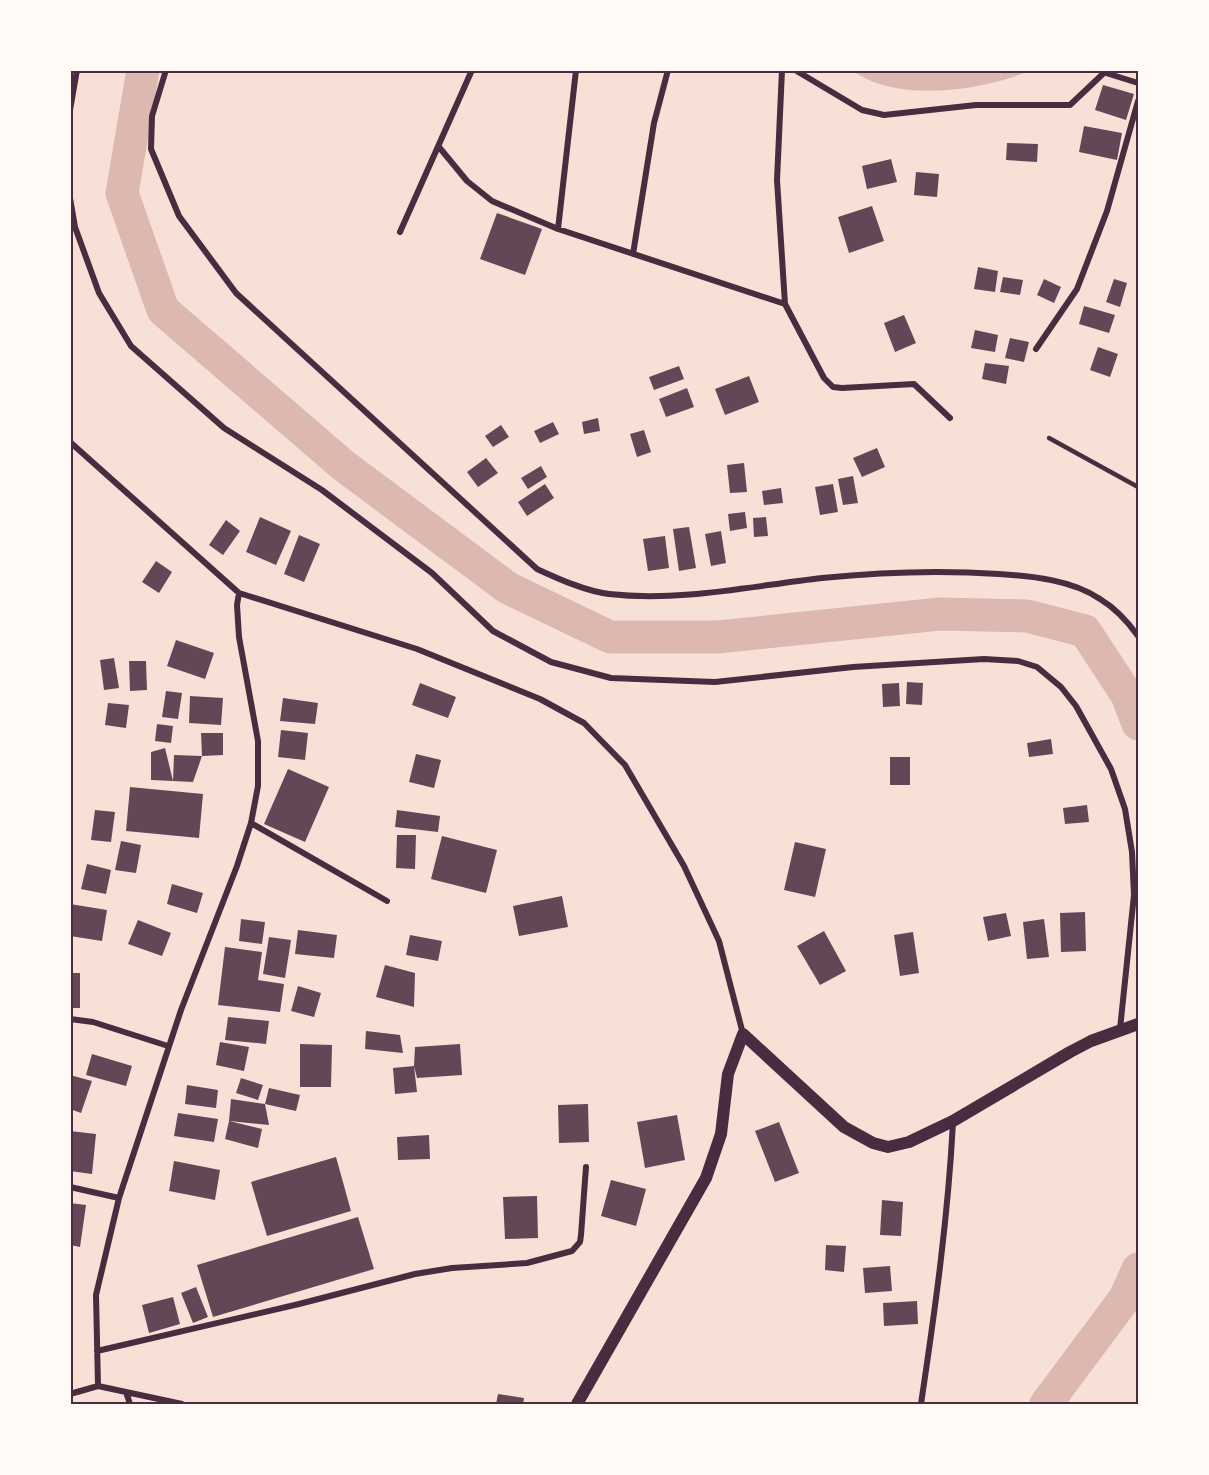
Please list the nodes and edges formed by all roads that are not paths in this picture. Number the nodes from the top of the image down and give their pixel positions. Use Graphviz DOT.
graph roads {
  1 [pos="77,70"];
  2 [pos="166,70"];
  3 [pos="472,70"];
  4 [pos="576,70"];
  5 [pos="668,70"];
  6 [pos="782,70"];
  7 [pos="795,70"];
  8 [pos="1107,72"];
  9 [pos="1138,83"];
  10 [pos="1138,101"];
  11 [pos="70,110"];
  12 [pos="439,147"];
  13 [pos="70,198"];
  14 [pos="558,229"];
  15 [pos="400,232"];
  16 [pos="633,254"];
  17 [pos="785,304"];
  18 [pos="1036,349"];
  19 [pos="950,418"];
  20 [pos="1049,438"];
  21 [pos="70,442"];
  22 [pos="1138,488"];
  23 [pos="239,593"];
  24 [pos="1138,636"];
  25 [pos="251,823"];
  26 [pos="387,901"];
  27 [pos="70,1019"];
  28 [pos="1138,1024"];
  29 [pos="1120,1029"];
  30 [pos="743,1034"];
  31 [pos="168,1046"];
  32 [pos="953,1121"];
  33 [pos="586,1167"];
  34 [pos="70,1187"];
  35 [pos="119,1198"];
  36 [pos="97,1351"];
  37 [pos="98,1386"];
  38 [pos="126,1392"];
  39 [pos="70,1394"];
  40 [pos="130,1404"];
  41 [pos="182,1404"];
  42 [pos="577,1404"];
  43 [pos="921,1404"];
  1 -- 11 [label="street"];
  2 -- 24 [label="street"];
  3 -- 12 [label="street"];
  4 -- 14 [label="street"];
  5 -- 16 [label="street"];
  6 -- 17 [label="street"];
  7 -- 8 [label="street"];
  8 -- 9 [label="street"];
  10 -- 18 [label="street"];
  12 -- 14 [label="street"];
  12 -- 15 [label="street"];
  13 -- 29 [label="street"];
  14 -- 16 [label="street"];
  16 -- 17 [label="street"];
  17 -- 19 [label="street"];
  20 -- 22 [label="lane"];
  21 -- 23 [label="street"];
  23 -- 25 [label="street"];
  23 -- 30 [label="street"];
  25 -- 26 [label="street"];
  25 -- 31 [label="street"];
  27 -- 31 [label="street"];
  28 -- 29 [label="main road"];
  29 -- 32 [label="main road"];
  30 -- 32 [label="main road"];
  30 -- 42 [label="main road"];
  31 -- 35 [label="street"];
  32 -- 43 [label="street"];
  33 -- 36 [label="street"];
  34 -- 35 [label="street"];
  35 -- 36 [label="street"];
  36 -- 37 [label="street"];
  37 -- 38 [label="street"];
  37 -- 39 [label="street"];
  38 -- 40 [label="street"];
  38 -- 41 [label="street"];
}
